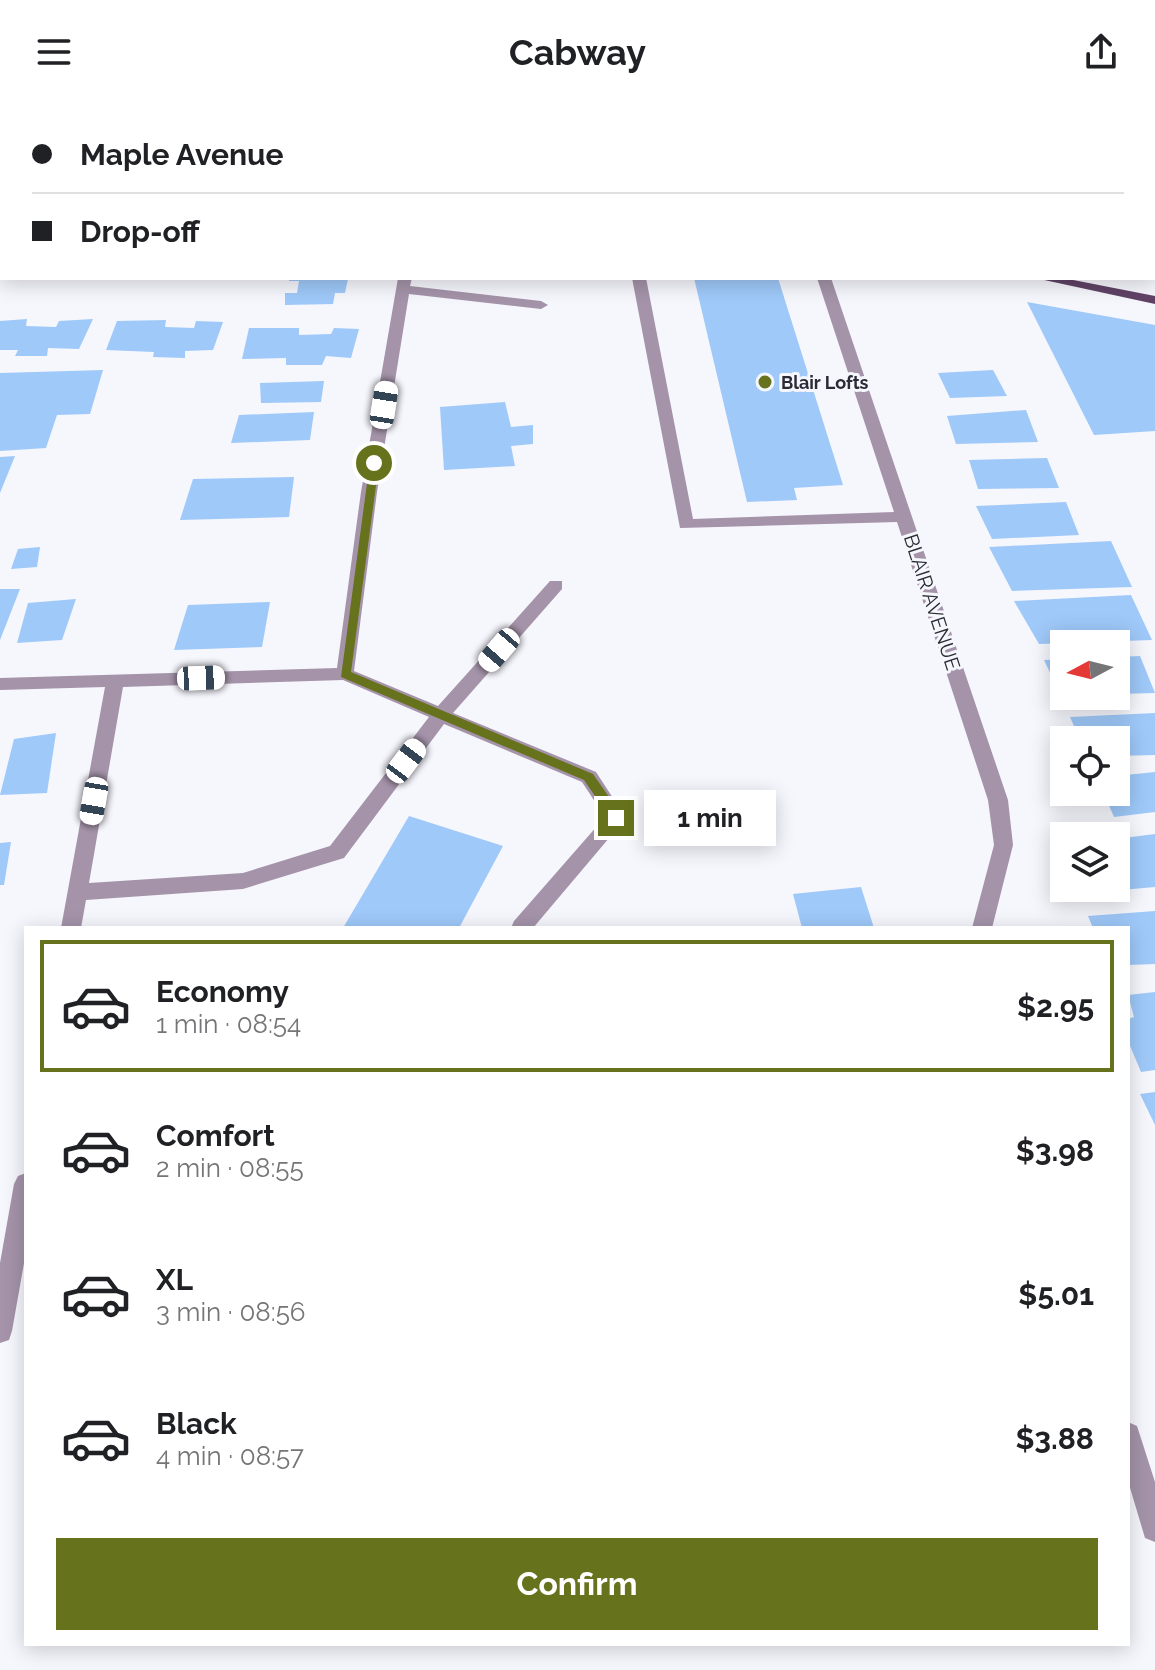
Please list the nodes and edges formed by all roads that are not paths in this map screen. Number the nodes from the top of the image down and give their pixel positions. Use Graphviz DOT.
graph roads {
  1 [pos="639,280"];
  2 [pos="825,280"];
  3 [pos="1052,280"];
  4 [pos="404,284"];
  5 [pos="1155,300"];
  6 [pos="541,305"];
  7 [pos="904,517"];
  8 [pos="556,585"];
  9 [pos="345,674"];
  10 [pos="115,680"];
  11 [pos="0,684"];
  12 [pos="441,715"];
  13 [pos="78,892"];
  14 [pos="71,926"];
  15 [pos="522,926"];
  16 [pos="982,926"];
  17 [pos="24,1195"];
  18 [pos="0,1331"];
  19 [pos="1130,1442"];
  20 [pos="1155,1528"];
  1 -- 7 [label="street"];
  2 -- 7 [label="street, BLAIR AVENUE"];
  3 -- 5 [label="main road"];
  4 -- 6 [label="street"];
  4 -- 9 [label="street"];
  7 -- 16 [label="street, BLAIR AVENUE"];
  8 -- 12 [label="street"];
  9 -- 10 [label="street"];
  9 -- 12 [label="street"];
  10 -- 11 [label="street"];
  10 -- 13 [label="street"];
  12 -- 13 [label="street"];
  12 -- 15 [label="street"];
  13 -- 14 [label="street"];
  17 -- 18 [label="street"];
  19 -- 20 [label="street"];
}
